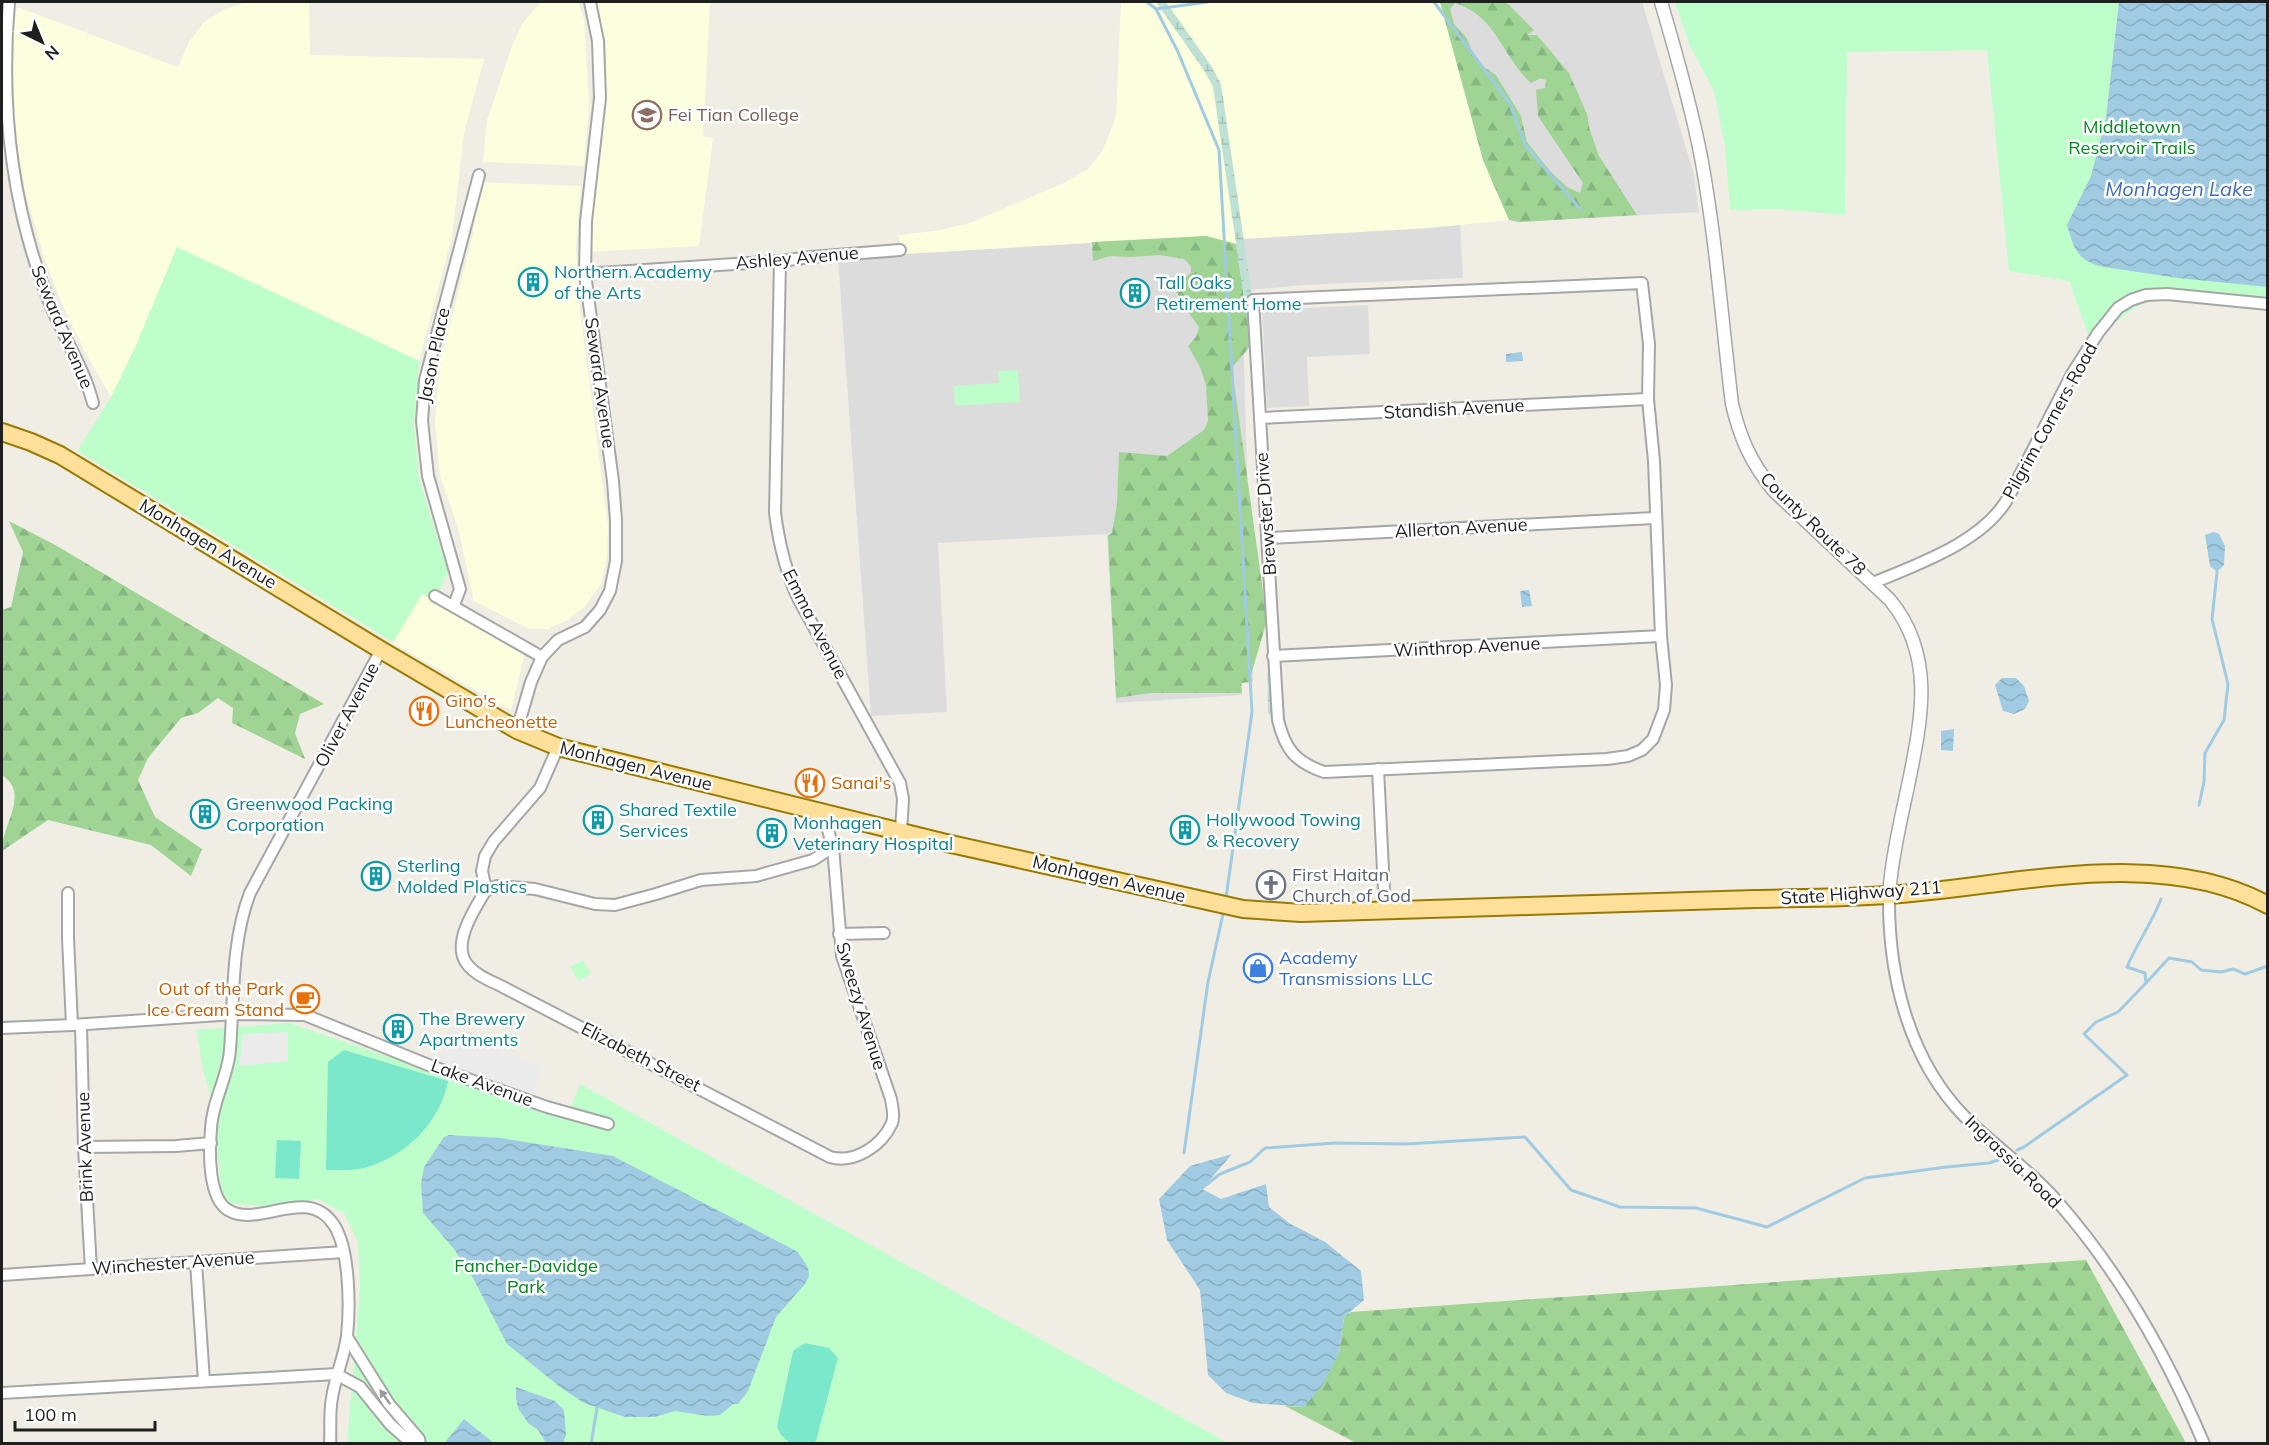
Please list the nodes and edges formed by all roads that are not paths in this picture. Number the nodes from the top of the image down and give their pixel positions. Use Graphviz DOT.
graph roads {
  1 [pos="9,2"];
  2 [pos="590,2"];
  3 [pos="1661,2"];
  4 [pos="479,175"];
  5 [pos="900,250"];
  6 [pos="780,261"];
  7 [pos="585,274"];
  8 [pos="2268,304"];
  9 [pos="1648,399"];
  10 [pos="93,403"];
  11 [pos="1260,418"];
  12 [pos="2,432"];
  13 [pos="1654,518"];
  14 [pos="1268,537"];
  15 [pos="1873,583"];
  16 [pos="435,596"];
  17 [pos="454,605"];
  18 [pos="1660,636"];
  19 [pos="381,650"];
  20 [pos="1273,656"];
  21 [pos="542,657"];
  22 [pos="518,730"];
  23 [pos="558,747"];
  24 [pos="1378,769"];
  25 [pos="823,813"];
  26 [pos="901,831"];
  27 [pos="833,847"];
  28 [pos="486,890"];
  29 [pos="68,893"];
  30 [pos="1889,895"];
  31 [pos="2268,905"];
  32 [pos="1449,908"];
  33 [pos="1385,910"];
  34 [pos="884,933"];
  35 [pos="839,934"];
  36 [pos="234,1014"];
  37 [pos="77,1025"];
  38 [pos="2,1028"];
  39 [pos="608,1124"];
  40 [pos="212,1143"];
  41 [pos="84,1147"];
  42 [pos="830,1156"];
  43 [pos="344,1252"];
  44 [pos="196,1262"];
  45 [pos="91,1269"];
  46 [pos="2,1275"];
  47 [pos="347,1337"];
  48 [pos="336,1374"];
  49 [pos="204,1381"];
  50 [pos="2,1393"];
  51 [pos="330,1443"];
  52 [pos="412,1443"];
  53 [pos="420,1443"];
  54 [pos="2204,1443"];
  1 -- 10 [label="street, Seward Avenue"];
  2 -- 7 [label="street, Seward Avenue"];
  3 -- 15 [label="street, County Route 78"];
  4 -- 17 [label="street, Jason Place"];
  5 -- 6 [label="street, Ashley Avenue"];
  6 -- 7 [label="street, Ashley Avenue"];
  6 -- 26 [label="street, Emma Avenue"];
  7 -- 21 [label="street, Seward Avenue"];
  8 -- 15 [label="street, Pilgrim Corners Road"];
  9 -- 11 [label="street, Standish Avenue"];
  9 -- 11 [label="street, Brewster Drive"];
  9 -- 13 [label="street, Brewster Drive"];
  11 -- 14 [label="street, Brewster Drive"];
  12 -- 19 [label="main road, Monhagen Avenue"];
  13 -- 14 [label="street, Allerton Avenue"];
  13 -- 18 [label="street, Brewster Drive"];
  14 -- 20 [label="street, Brewster Drive"];
  15 -- 30 [label="street, County Route 78"];
  16 -- 17 [label="street"];
  17 -- 21 [label="street"];
  18 -- 20 [label="street, Winthrop Avenue"];
  18 -- 24 [label="street, Brewster Drive"];
  19 -- 22 [label="main road, Monhagen Avenue"];
  19 -- 36 [label="street, Oliver Avenue"];
  20 -- 24 [label="street, Brewster Drive"];
  21 -- 22 [label="street, Seward Avenue"];
  22 -- 23 [label="main road, Monhagen Avenue"];
  23 -- 25 [label="main road, Monhagen Avenue"];
  23 -- 28 [label="street"];
  24 -- 33 [label="street"];
  25 -- 26 [label="main road, Monhagen Avenue"];
  25 -- 27 [label="street, Sweezy Avenue"];
  26 -- 33 [label="main road, Monhagen Avenue"];
  27 -- 28 [label="street"];
  27 -- 35 [label="street, Sweezy Avenue"];
  28 -- 42 [label="street, Elizabeth Street"];
  29 -- 37 [label="street, Brink Avenue"];
  30 -- 31 [label="main road, State Highway 211"];
  30 -- 32 [label="main road, State Highway 211"];
  30 -- 54 [label="street, Ingrassia Road"];
  32 -- 33 [label="main road, Monhagen Avenue"];
  34 -- 35 [label="street"];
  35 -- 42 [label="street, Sweezy Avenue"];
  36 -- 37 [label="street, Lake Avenue"];
  36 -- 39 [label="street, Lake Avenue"];
  36 -- 40 [label="street, Oliver Avenue"];
  37 -- 38 [label="street, Lake Avenue"];
  37 -- 41 [label="street, Brink Avenue"];
  40 -- 41 [label="street"];
  40 -- 43 [label="street, Oliver Avenue"];
  41 -- 45 [label="street, Brink Avenue"];
  43 -- 44 [label="street, Winchester Avenue"];
  43 -- 47 [label="street, Oliver Avenue"];
  44 -- 45 [label="street, Winchester Avenue"];
  44 -- 49 [label="street"];
  45 -- 46 [label="street, Winchester Avenue"];
  47 -- 48 [label="street, Oliver Avenue"];
  53 -- 47 [label="street, one-way"];
  48 -- 49 [label="street"];
  48 -- 51 [label="street, Oliver Avenue"];
  48 -- 52 [label="street"];
  49 -- 50 [label="street"];
}
